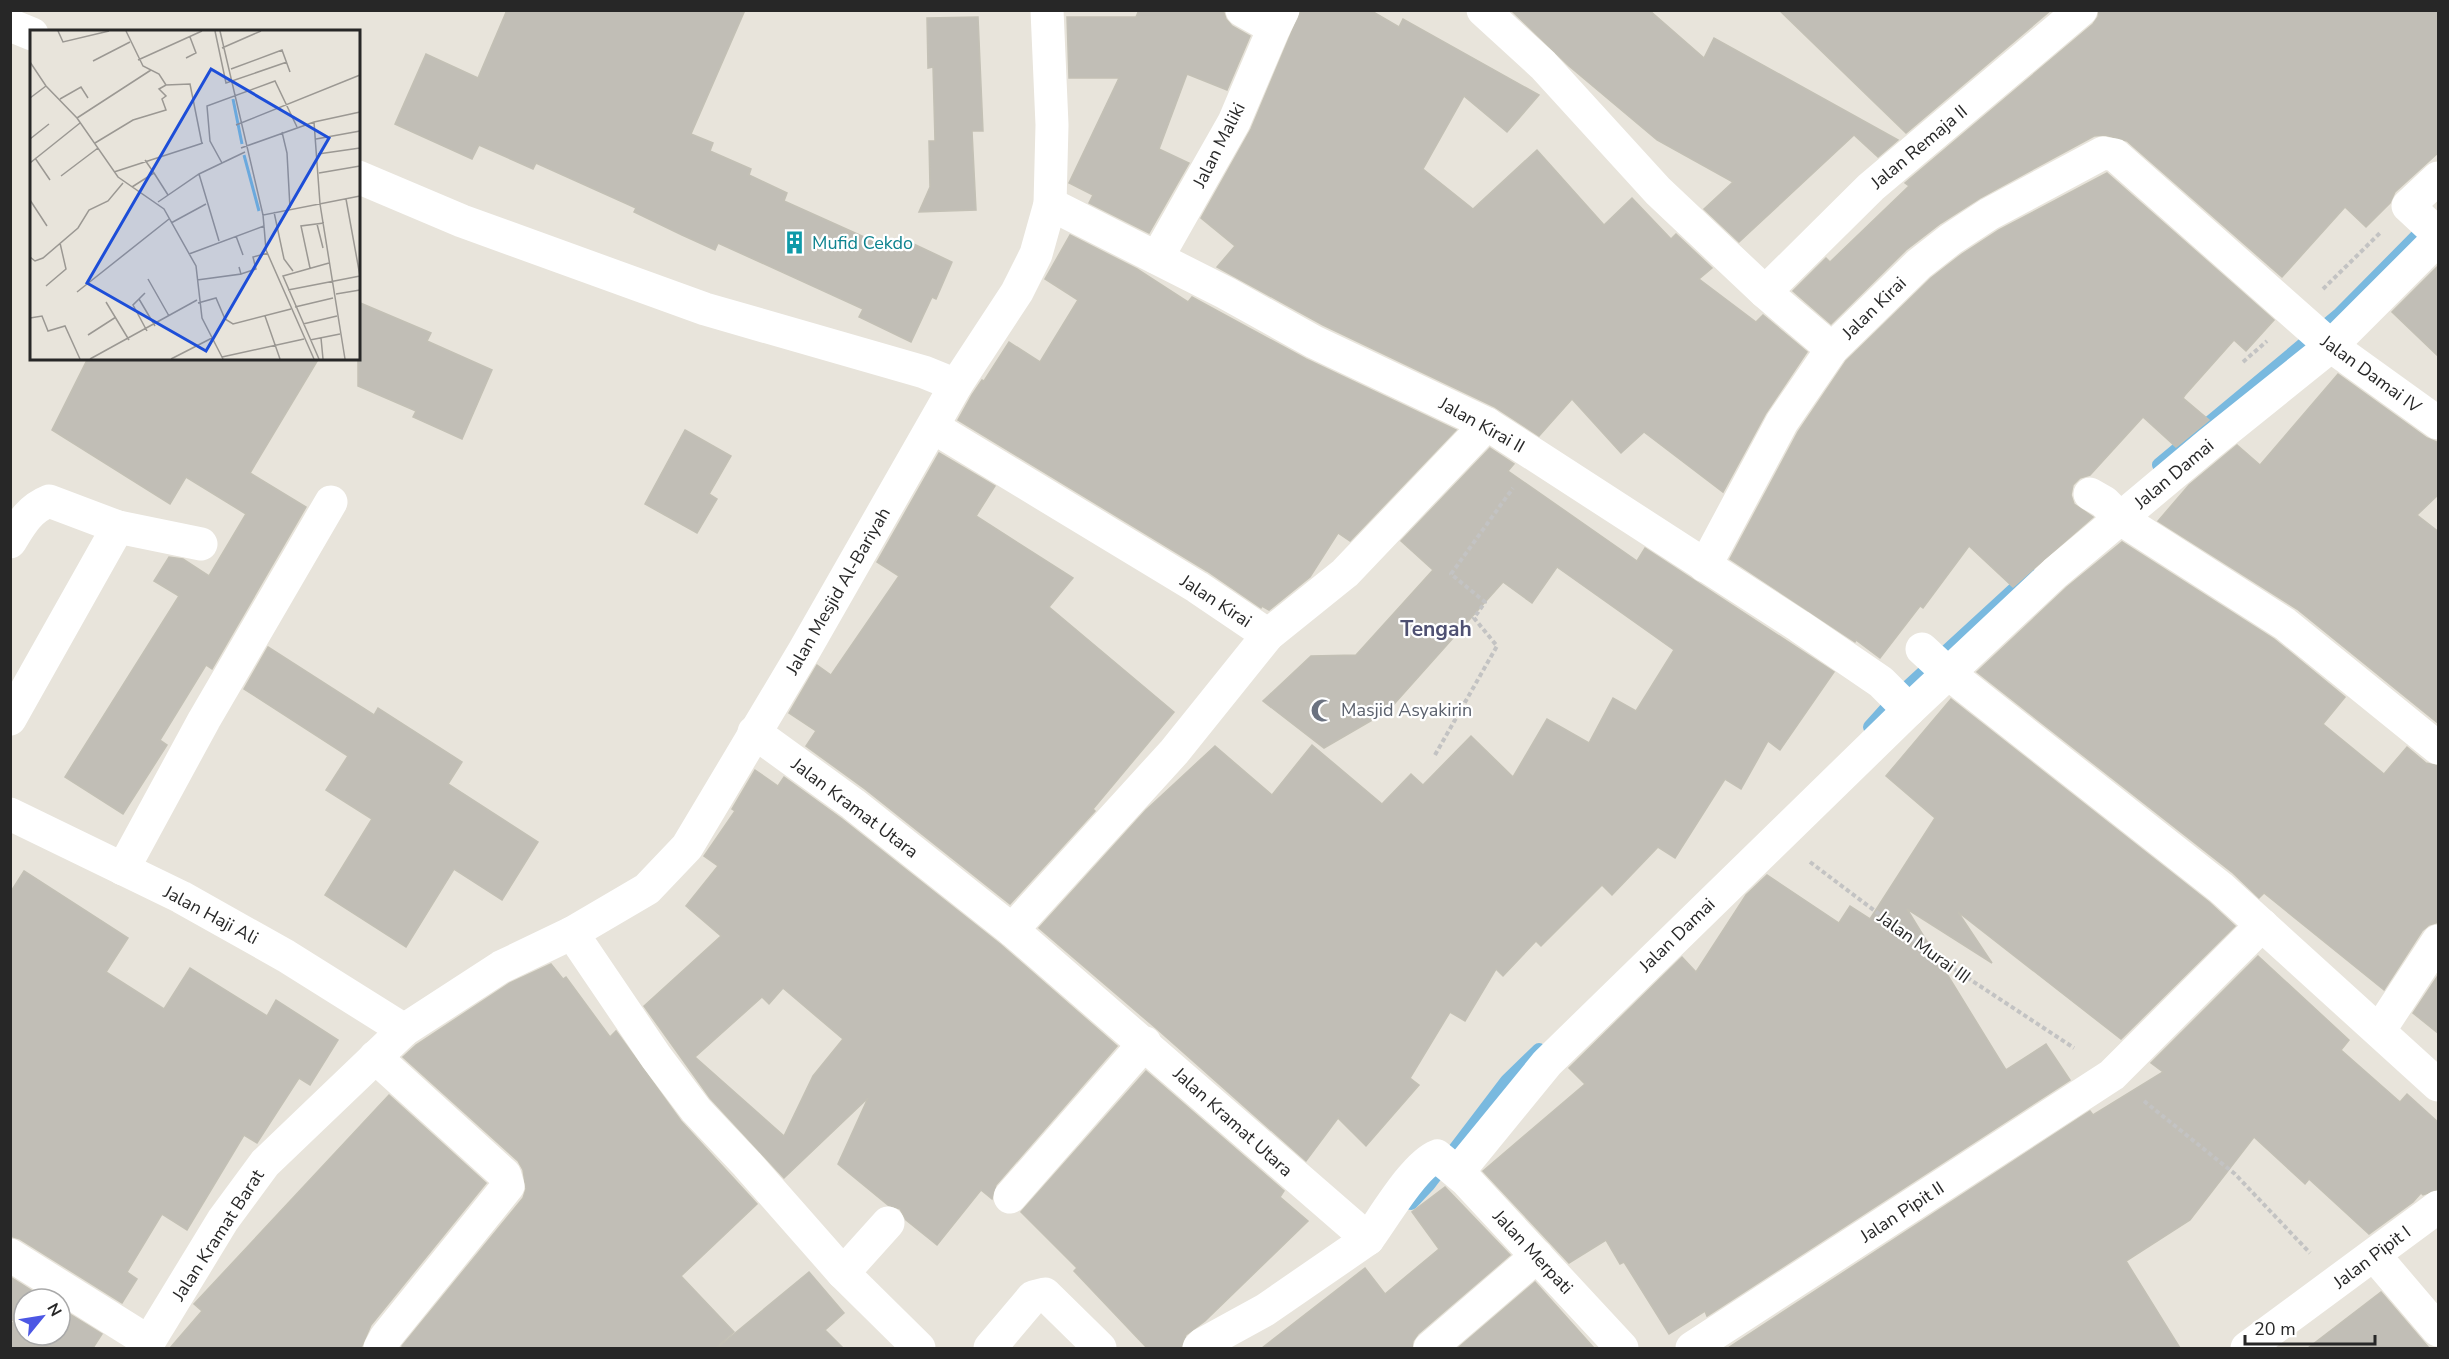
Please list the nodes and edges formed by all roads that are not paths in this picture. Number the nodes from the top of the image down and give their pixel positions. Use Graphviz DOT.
graph roads {
  1 [pos="1047,10"];
  2 [pos="1242,10"];
  3 [pos="1483,10"];
  4 [pos="2081,10"];
  5 [pos="1278,19"];
  6 [pos="10,25"];
  7 [pos="30,33"];
  8 [pos="360,178"];
  9 [pos="2439,178"];
  10 [pos="1050,204"];
  11 [pos="2421,218"];
  12 [pos="2439,239"];
  13 [pos="1157,258"];
  14 [pos="1766,292"];
  15 [pos="2320,337"];
  16 [pos="1832,349"];
  17 [pos="956,385"];
  18 [pos="2439,423"];
  19 [pos="1487,424"];
  20 [pos="933,427"];
  21 [pos="331,502"];
  22 [pos="2108,507"];
  23 [pos="118,527"];
  24 [pos="10,542"];
  25 [pos="201,544"];
  26 [pos="1705,566"];
  27 [pos="1268,635"];
  28 [pos="1935,662"];
  29 [pos="1899,701"];
  30 [pos="10,719"];
  31 [pos="754,732"];
  32 [pos="2439,748"];
  33 [pos="10,814"];
  34 [pos="123,869"];
  35 [pos="2262,925"];
  36 [pos="1012,930"];
  37 [pos="572,933"];
  38 [pos="2439,941"];
  39 [pos="404,1030"];
  40 [pos="2379,1031"];
  41 [pos="1145,1043"];
  42 [pos="375,1057"];
  43 [pos="2439,1085"];
  44 [pos="1450,1166"];
  45 [pos="1011,1197"];
  46 [pos="2439,1207"];
  47 [pos="888,1223"];
  48 [pos="1368,1239"];
  49 [pos="10,1255"];
  50 [pos="2374,1255"];
  51 [pos="1537,1256"];
  52 [pos="843,1273"];
  53 [pos="2439,1330"];
  54 [pos="147,1345"];
  55 [pos="2252,1347"];
  56 [pos="380,1348"];
  57 [pos="919,1348"];
  58 [pos="990,1348"];
  59 [pos="1100,1348"];
  60 [pos="1199,1348"];
  61 [pos="1430,1348"];
  62 [pos="1622,1348"];
  63 [pos="1692,1348"];
  1 -- 10 [label="street, Jalan Mesjid Al-Bariyah"];
  2 -- 5 [label="street, Jalan Maliki"];
  3 -- 14 [label="street, Jalan Kirai"];
  4 -- 14 [label="street, Jalan Remaja II"];
  5 -- 13 [label="street, Jalan Maliki"];
  6 -- 7 [label="street"];
  8 -- 17 [label="street"];
  9 -- 11 [label="street"];
  10 -- 13 [label="street, Jalan Kirai II"];
  10 -- 17 [label="street, Jalan Mesjid Al-Bariyah"];
  12 -- 15 [label="street, Jalan Damai"];
  13 -- 19 [label="street, Jalan Kirai II"];
  14 -- 16 [label="street, Jalan Kirai"];
  15 -- 16 [label="street, Jalan Kirai"];
  15 -- 18 [label="street, Jalan Damai IV"];
  15 -- 22 [label="street, Jalan Damai"];
  16 -- 26 [label="street"];
  17 -- 20 [label="street, Jalan Mesjid Al-Bariyah"];
  19 -- 26 [label="street, Jalan Kirai II"];
  19 -- 27 [label="street, Jalan Kirai"];
  20 -- 27 [label="street, Jalan Kirai"];
  20 -- 31 [label="street, Jalan Mesjid Al-Bariyah"];
  21 -- 34 [label="street"];
  22 -- 28 [label="street, Jalan Damai"];
  22 -- 32 [label="street"];
  23 -- 24 [label="street"];
  23 -- 25 [label="street"];
  23 -- 30 [label="street"];
  26 -- 29 [label="street, Jalan Kirai II"];
  27 -- 36 [label="street"];
  28 -- 29 [label="street, Jalan Damai"];
  28 -- 35 [label="street"];
  29 -- 44 [label="street, Jalan Damai"];
  31 -- 36 [label="street, Jalan Kramat Utara"];
  31 -- 37 [label="street, Jalan Mesjid Al-Bariyah"];
  33 -- 34 [label="street, Jalan Haji Ali"];
  34 -- 39 [label="street, Jalan Haji Ali"];
  35 -- 40 [label="street"];
  35 -- 63 [label="street, Jalan Pipit II"];
  36 -- 41 [label="street, Jalan Kramat Utara"];
  37 -- 39 [label="street, Jalan Mesjid Al-Bariyah"];
  37 -- 52 [label="street"];
  38 -- 40 [label="street"];
  39 -- 42 [label="street, Jalan Kramat Barat"];
  40 -- 43 [label="street"];
  41 -- 45 [label="street"];
  41 -- 48 [label="street, Jalan Kramat Utara"];
  42 -- 54 [label="street, Jalan Kramat Barat"];
  42 -- 56 [label="street"];
  44 -- 48 [label="street"];
  44 -- 51 [label="street, Jalan Merpati"];
  46 -- 50 [label="street, Jalan Pipit I"];
  47 -- 52 [label="street"];
  48 -- 60 [label="street"];
  49 -- 54 [label="street"];
  50 -- 53 [label="street"];
  50 -- 55 [label="street, Jalan Pipit I"];
  51 -- 61 [label="street"];
  51 -- 62 [label="street, Jalan Merpati"];
  52 -- 57 [label="street"];
  58 -- 59 [label="street"];
}
